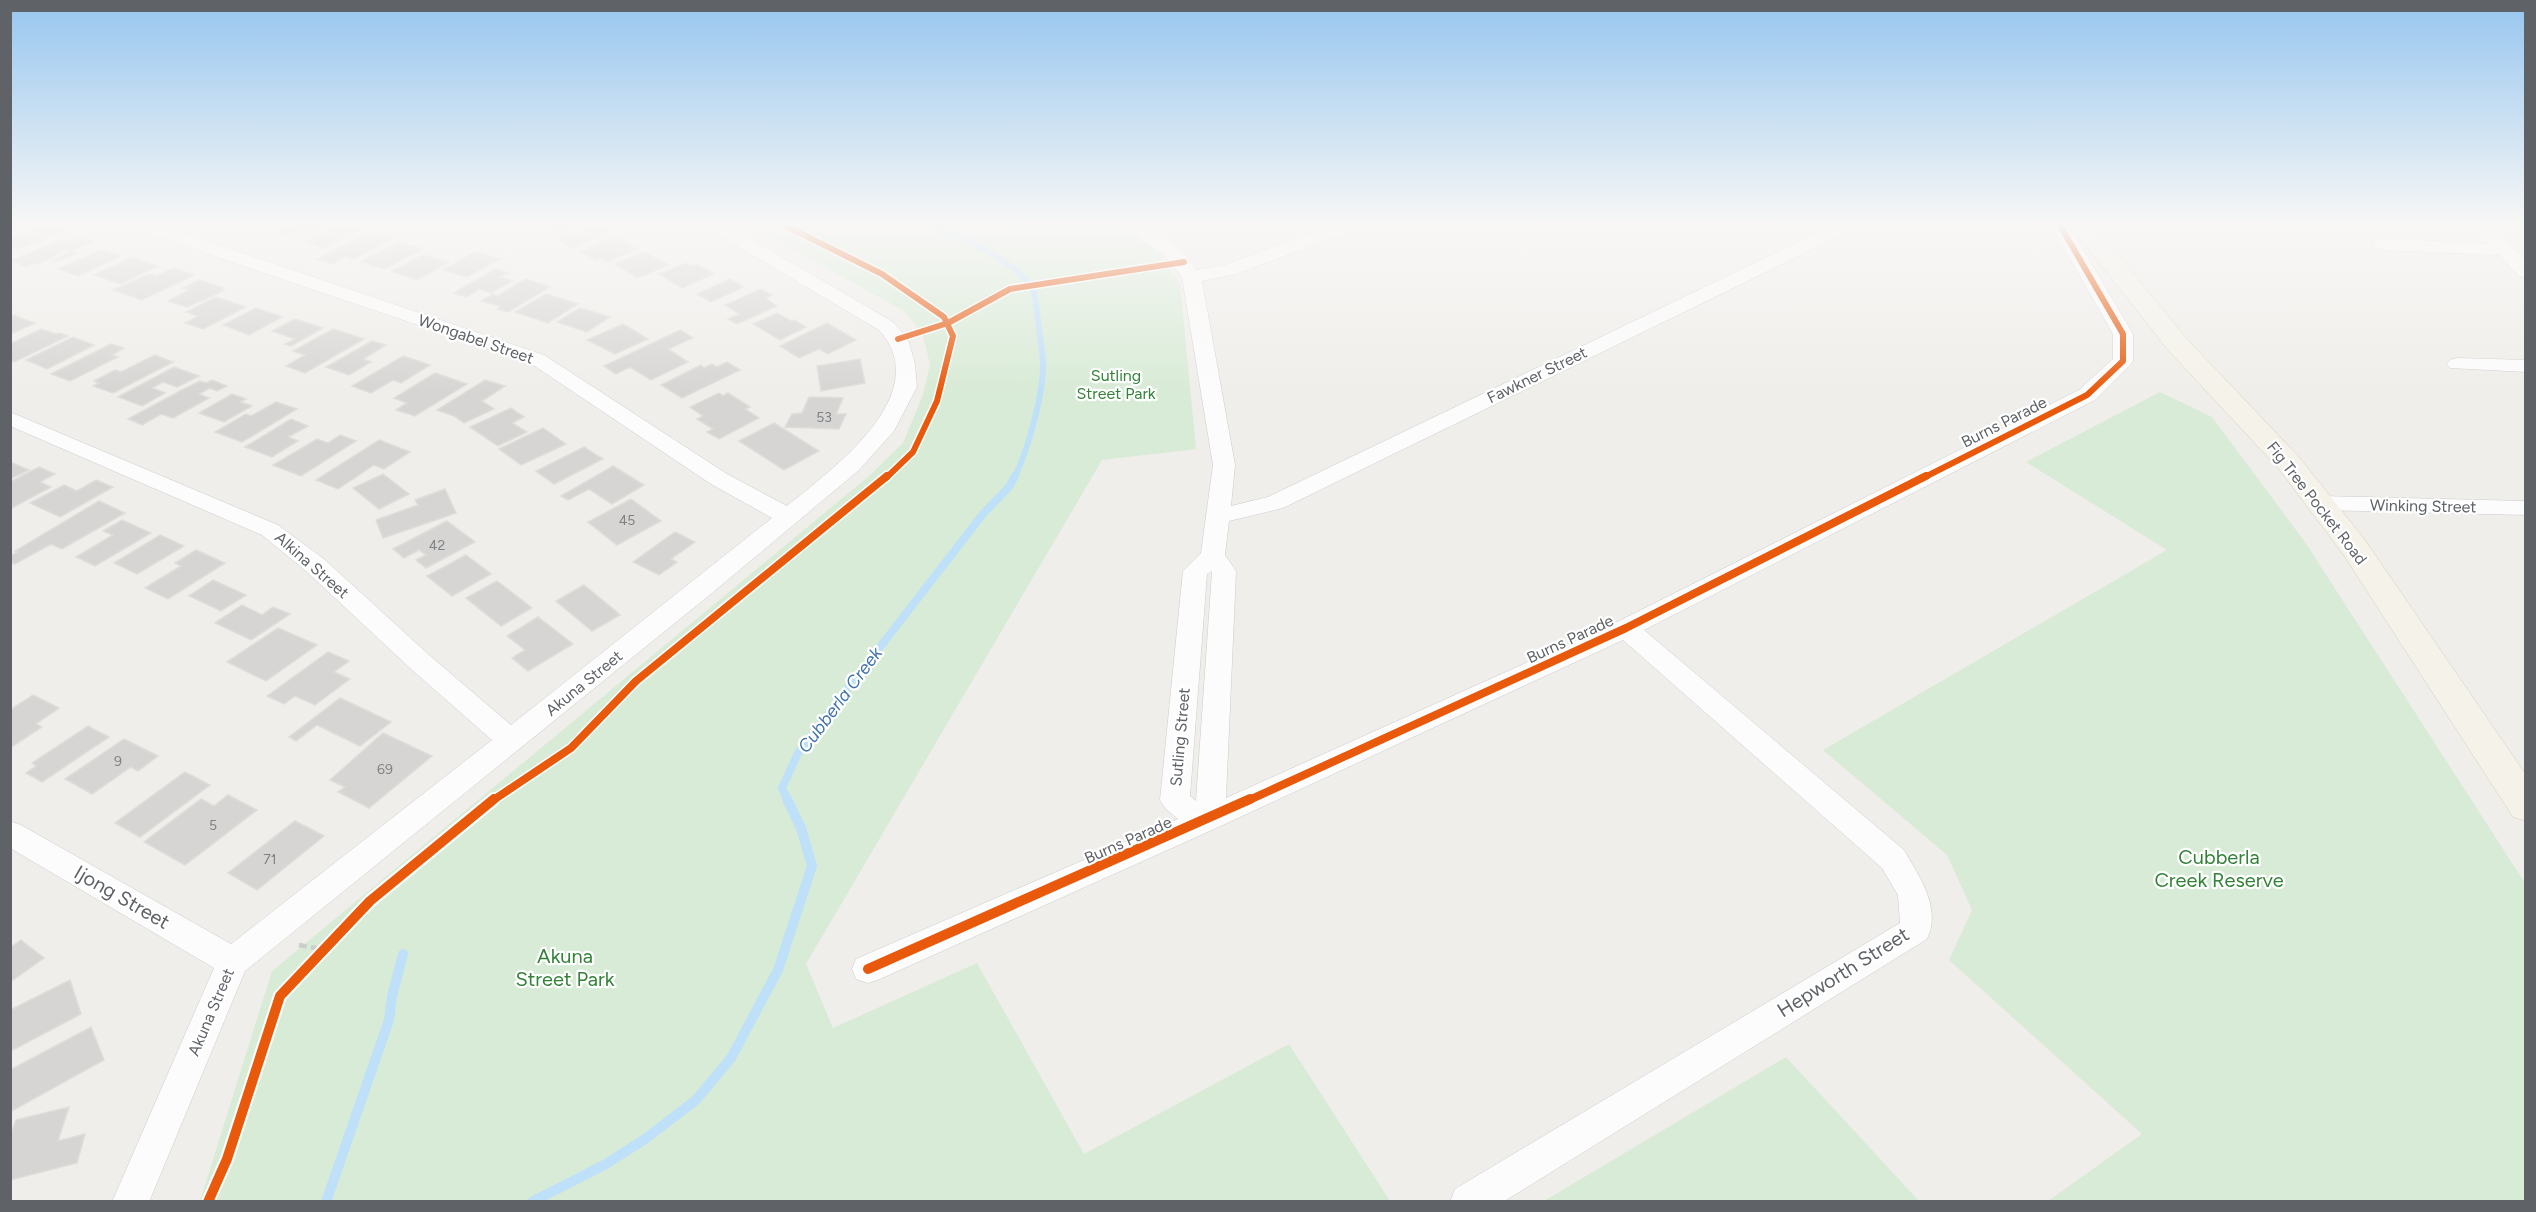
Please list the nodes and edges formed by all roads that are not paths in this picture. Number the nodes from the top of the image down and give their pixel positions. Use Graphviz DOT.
graph roads {
  1 [pos="302,280"];
  2 [pos="807,280"];
  3 [pos="1192,280"];
  4 [pos="1735,280"];
  5 [pos="2091,280"];
  6 [pos="2125,280"];
  7 [pos="2457,364"];
  8 [pos="2526,366"];
  9 [pos="10,417"];
  10 [pos="2321,503"];
  11 [pos="2526,508"];
  12 [pos="787,516"];
  13 [pos="1219,516"];
  14 [pos="1213,556"];
  15 [pos="1626,628"];
  16 [pos="511,741"];
  17 [pos="2526,806"];
  18 [pos="1202,822"];
  19 [pos="10,833"];
  20 [pos="233,962"];
  21 [pos="868,969"];
  22 [pos="130,1202"];
  23 [pos="1468,1202"];
  1 -- 12 [label="street, Wongabel Street"];
  2 -- 12 [label="street, Akuna Street"];
  3 -- 13 [label="street, Sutling Street"];
  4 -- 13 [label="street, Fawkner Street"];
  5 -- 15 [label="street, Burns Parade"];
  6 -- 10 [label="main road, Fig Tree Pocket Road"];
  7 -- 8 [label="street"];
  9 -- 16 [label="street, Alkina Street"];
  10 -- 11 [label="street, Winking Street"];
  10 -- 17 [label="main road, Fig Tree Pocket Road"];
  12 -- 16 [label="street, Akuna Street"];
  13 -- 14 [label="street, Sutling Street"];
  14 -- 18 [label="street, Sutling Street"];
  14 -- 18 [label="street, Sutling Street"];
  15 -- 18 [label="street, Burns Parade"];
  15 -- 23 [label="street, Hepworth Street"];
  16 -- 20 [label="street, Akuna Street"];
  18 -- 21 [label="street, Burns Parade"];
  19 -- 20 [label="street, Ijong Street"];
  20 -- 22 [label="street, Akuna Street"];
}
